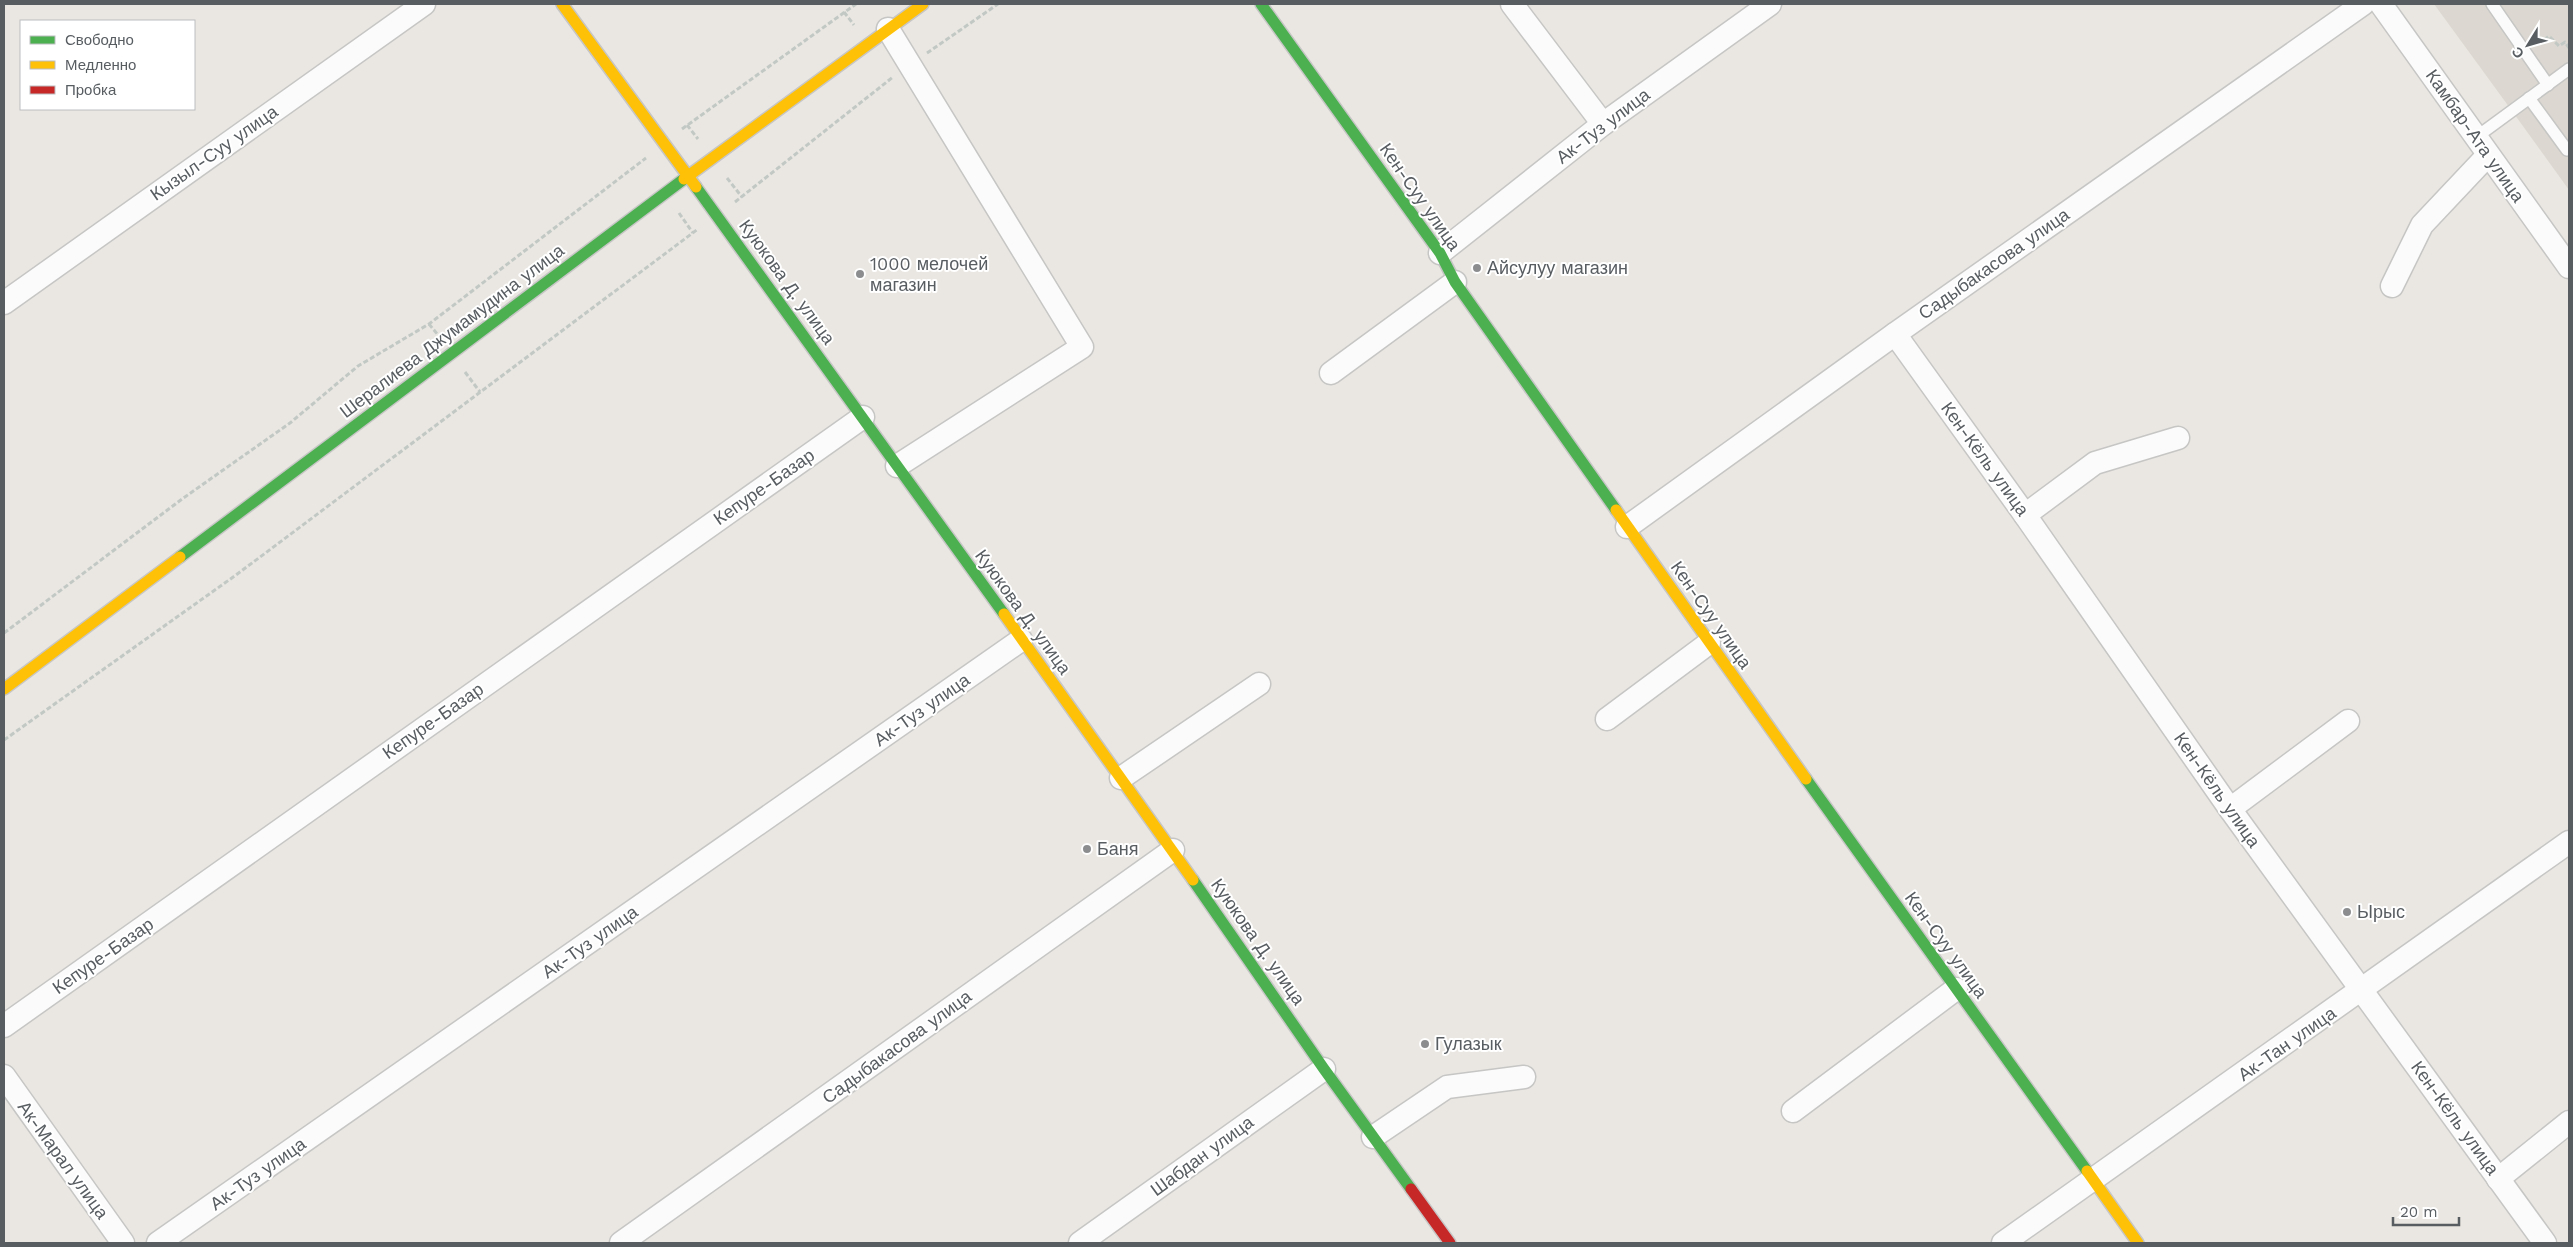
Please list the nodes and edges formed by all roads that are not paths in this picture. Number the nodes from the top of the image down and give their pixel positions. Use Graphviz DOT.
graph roads {
  1 [pos="424,4"];
  2 [pos="562,4"];
  3 [pos="923,4"];
  4 [pos="1261,4"];
  5 [pos="1512,4"];
  6 [pos="1770,4"];
  7 [pos="2363,4"];
  8 [pos="2381,4"];
  9 [pos="2492,4"];
  10 [pos="888,29"];
  11 [pos="2569,69"];
  12 [pos="2548,85"];
  13 [pos="2529,98"];
  14 [pos="1603,124"];
  15 [pos="2482,146"];
  16 [pos="2567,150"];
  17 [pos="688,176"];
  18 [pos="1440,254"];
  19 [pos="2569,268"];
  20 [pos="1455,282"];
  21 [pos="2392,286"];
  22 [pos="4,303"];
  23 [pos="1895,334"];
  24 [pos="1331,373"];
  25 [pos="863,417"];
  26 [pos="2178,438"];
  27 [pos="897,466"];
  28 [pos="2025,515"];
  29 [pos="1627,528"];
  30 [pos="1021,640"];
  31 [pos="1709,643"];
  32 [pos="1259,684"];
  33 [pos="4,689"];
  34 [pos="1607,719"];
  35 [pos="2348,721"];
  36 [pos="1121,778"];
  37 [pos="2230,810"];
  38 [pos="2569,842"];
  39 [pos="1173,850"];
  40 [pos="1956,989"];
  41 [pos="2363,990"];
  42 [pos="4,1026"];
  43 [pos="1324,1069"];
  44 [pos="4,1076"];
  45 [pos="1524,1077"];
  46 [pos="1793,1111"];
  47 [pos="2569,1122"];
  48 [pos="1373,1137"];
  49 [pos="2498,1178"];
  50 [pos="2093,1180"];
  51 [pos="123,1243"];
  52 [pos="158,1243"];
  53 [pos="621,1243"];
  54 [pos="1080,1243"];
  55 [pos="1450,1243"];
  56 [pos="2003,1243"];
  57 [pos="2138,1243"];
  58 [pos="2545,1243"];
  1 -- 22 [label="street, Кызыл-Суу улица"];
  2 -- 17 [label="street, Куюкова Д. улица"];
  3 -- 10 [label="street, Шералиева Джумамудина улица"];
  4 -- 18 [label="street, Кен-Суу улица"];
  5 -- 14 [label="street"];
  6 -- 14 [label="street, Ак-Туз улица"];
  7 -- 23 [label="street, Садыбакасова улица"];
  8 -- 15 [label="street, Камбар-Ата улица"];
  9 -- 12 [label="lane"];
  10 -- 17 [label="street, Шералиева Джумамудина улица"];
  10 -- 27 [label="street"];
  11 -- 12 [label="lane"];
  12 -- 13 [label="lane"];
  13 -- 15 [label="lane"];
  13 -- 16 [label="lane"];
  14 -- 18 [label="street, Ак-Туз улица"];
  15 -- 19 [label="street, Камбар-Ата улица"];
  15 -- 21 [label="street"];
  17 -- 25 [label="street, Куюкова Д. улица"];
  17 -- 33 [label="street, Шералиева Джумамудина улица"];
  18 -- 20 [label="street, Кен-Суу улица"];
  20 -- 24 [label="street"];
  20 -- 29 [label="street, Кен-Суу улица"];
  23 -- 28 [label="street, Кен-Кёль улица"];
  23 -- 29 [label="street, Садыбакасова улица"];
  25 -- 27 [label="street, Куюкова Д. улица"];
  25 -- 42 [label="street, Кепуре-Базар"];
  26 -- 28 [label="street"];
  27 -- 30 [label="street, Куюкова Д. улица"];
  28 -- 37 [label="street, Кен-Кёль улица"];
  29 -- 31 [label="street, Кен-Суу улица"];
  30 -- 36 [label="street, Куюкова Д. улица"];
  30 -- 52 [label="street, Ак-Туз улица"];
  31 -- 34 [label="street"];
  31 -- 40 [label="street, Кен-Суу улица"];
  32 -- 36 [label="street"];
  35 -- 37 [label="street"];
  36 -- 39 [label="street, Куюкова Д. улица"];
  37 -- 41 [label="street, Кен-Кёль улица"];
  38 -- 41 [label="street, Ак-Тан улица"];
  39 -- 43 [label="street, Куюкова Д. улица"];
  39 -- 53 [label="street, Садыбакасова улица"];
  40 -- 46 [label="street"];
  40 -- 50 [label="street, Кен-Суу улица"];
  41 -- 49 [label="street, Кен-Кёль улица"];
  41 -- 50 [label="street, Ак-Тан улица"];
  43 -- 48 [label="street, Куюкова Д. улица"];
  43 -- 54 [label="street, Шабдан улица"];
  44 -- 51 [label="street, Ак-Марал улица"];
  45 -- 48 [label="street"];
  47 -- 49 [label="street"];
  48 -- 55 [label="street, Куюкова Д. улица"];
  49 -- 58 [label="street, Кен-Кёль улица"];
  50 -- 56 [label="street, Ак-Тан улица"];
  50 -- 57 [label="street, Кен-Суу улица"];
}
